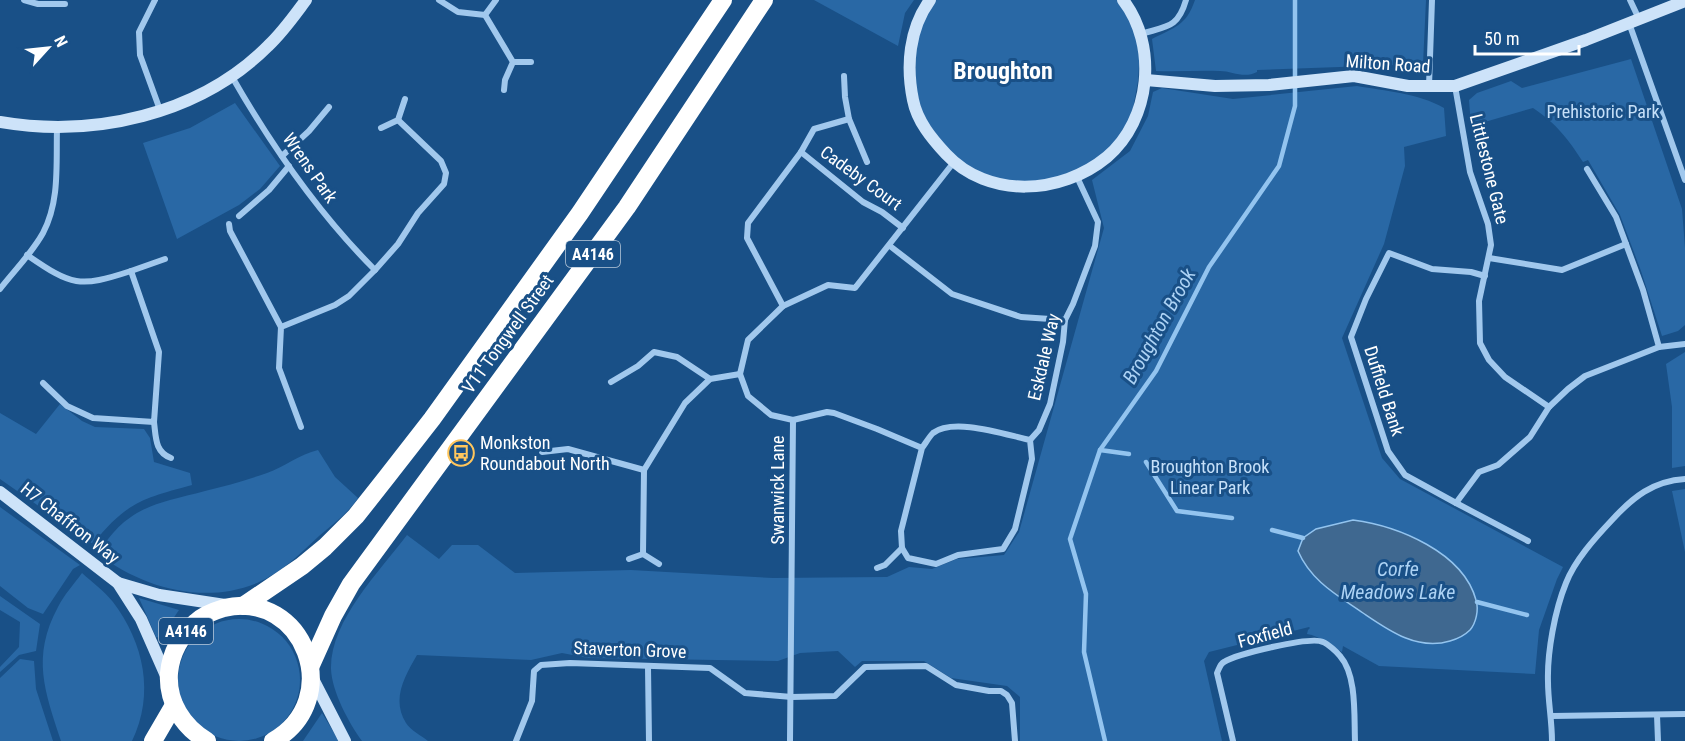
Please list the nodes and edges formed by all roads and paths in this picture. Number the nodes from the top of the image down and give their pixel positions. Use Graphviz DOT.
graph roads {
  1 [pos="24,0"];
  2 [pos="155,0"];
  3 [pos="306,0"];
  4 [pos="439,0"];
  5 [pos="496,0"];
  6 [pos="723,0"];
  7 [pos="764,0"];
  8 [pos="930,0"];
  9 [pos="1123,0"];
  10 [pos="1186,0"];
  11 [pos="1432,0"];
  12 [pos="1630,0"];
  13 [pos="1685,1"];
  14 [pos="65,4"];
  15 [pos="485,15"];
  16 [pos="1634,21"];
  17 [pos="1141,34"];
  18 [pos="513,62"];
  19 [pos="531,62"];
  20 [pos="231,75"];
  21 [pos="844,76"];
  22 [pos="1146,80"];
  23 [pos="1430,86"];
  24 [pos="1455,86"];
  25 [pos="504,90"];
  26 [pos="405,99"];
  27 [pos="329,107"];
  28 [pos="160,111"];
  29 [pos="849,119"];
  30 [pos="398,120"];
  31 [pos="0,122"];
  32 [pos="57,128"];
  33 [pos="381,128"];
  34 [pos="801,152"];
  35 [pos="282,156"];
  36 [pos="867,162"];
  37 [pos="954,162"];
  38 [pos="289,166"];
  39 [pos="1587,169"];
  40 [pos="1077,177"];
  41 [pos="1685,180"];
  42 [pos="239,216"];
  43 [pos="230,224"];
  44 [pos="903,228"];
  45 [pos="1626,244"];
  46 [pos="890,246"];
  47 [pos="27,255"];
  48 [pos="1489,258"];
  49 [pos="165,259"];
  50 [pos="375,270"];
  51 [pos="131,271"];
  52 [pos="1485,276"];
  53 [pos="0,289"];
  54 [pos="783,306"];
  55 [pos="1065,320"];
  56 [pos="281,327"];
  57 [pos="1685,344"];
  58 [pos="1659,347"];
  59 [pos="741,374"];
  60 [pos="710,380"];
  61 [pos="611,382"];
  62 [pos="43,383"];
  63 [pos="1549,407"];
  64 [pos="793,420"];
  65 [pos="154,423"];
  66 [pos="301,427"];
  67 [pos="1029,440"];
  68 [pos="922,448"];
  69 [pos="542,452"];
  70 [pos="171,458"];
  71 [pos="644,470"];
  72 [pos="1685,478"];
  73 [pos="0,492"];
  74 [pos="1456,503"];
  75 [pos="1528,541"];
  76 [pos="902,548"];
  77 [pos="643,554"];
  78 [pos="629,559"];
  79 [pos="659,564"];
  80 [pos="877,568"];
  81 [pos="118,583"];
  82 [pos="238,606"];
  83 [pos="648,667"];
  84 [pos="311,671"];
  85 [pos="168,681"];
  86 [pos="792,697"];
  87 [pos="174,705"];
  88 [pos="1685,714"];
  89 [pos="1658,715"];
  90 [pos="1552,716"];
  91 [pos="153,741"];
  92 [pos="207,741"];
  93 [pos="273,741"];
  94 [pos="345,741"];
  95 [pos="516,741"];
  96 [pos="650,741"];
  97 [pos="790,741"];
  98 [pos="1015,741"];
  99 [pos="1233,741"];
  100 [pos="1355,741"];
  101 [pos="1552,741"];
  102 [pos="1658,741"];
  1 -- 14 [label="street"];
  2 -- 28 [label="street"];
  3 -- 20 [label="street"];
  4 -- 15 [label="street"];
  5 -- 15 [label="street"];
  6 -- 82 [label="highway, V11 Tongwell Street / A4146"];
  7 -- 84 [label="highway, V11 Tongwell Street / A4146"];
  8 -- 37 [label="street"];
  9 -- 17 [label="street"];
  10 -- 17 [label="street"];
  11 -- 23 [label="street"];
  12 -- 16 [label="street"];
  13 -- 16 [label="street, Milton Road"];
  15 -- 18 [label="street"];
  16 -- 24 [label="street, Milton Road"];
  16 -- 41 [label="street"];
  17 -- 22 [label="street"];
  18 -- 19 [label="street"];
  18 -- 25 [label="street"];
  20 -- 28 [label="street"];
  20 -- 35 [label="street, Wrens Park"];
  21 -- 29 [label="street"];
  22 -- 23 [label="street, Milton Road"];
  22 -- 40 [label="street"];
  23 -- 24 [label="street, Milton Road"];
  24 -- 48 [label="street, Littlestone Gate"];
  26 -- 30 [label="street"];
  27 -- 35 [label="street"];
  28 -- 32 [label="street"];
  29 -- 34 [label="street, Cadeby Court"];
  29 -- 36 [label="street"];
  30 -- 33 [label="street"];
  30 -- 50 [label="street"];
  31 -- 32 [label="street"];
  32 -- 47 [label="street"];
  34 -- 44 [label="street, Cadeby Court"];
  34 -- 54 [label="street, Cadeby Court"];
  35 -- 38 [label="street, Wrens Park"];
  37 -- 40 [label="street"];
  37 -- 44 [label="street"];
  38 -- 42 [label="street"];
  38 -- 50 [label="street, Wrens Park"];
  39 -- 45 [label="street"];
  40 -- 55 [label="street, Eskdale Way"];
  43 -- 56 [label="street"];
  44 -- 46 [label="street"];
  45 -- 48 [label="street"];
  45 -- 58 [label="street"];
  46 -- 54 [label="street"];
  46 -- 55 [label="street"];
  47 -- 51 [label="street"];
  47 -- 53 [label="street"];
  48 -- 52 [label="street, Littlestone Gate"];
  49 -- 51 [label="street"];
  50 -- 56 [label="street"];
  51 -- 65 [label="street"];
  52 -- 63 [label="street, Littlestone Gate"];
  52 -- 74 [label="street, Duffield Bank"];
  54 -- 59 [label="street"];
  55 -- 67 [label="street, Eskdale Way"];
  56 -- 66 [label="street"];
  57 -- 58 [label="street"];
  58 -- 63 [label="street"];
  59 -- 60 [label="street"];
  59 -- 64 [label="street, Swanwick Lane"];
  60 -- 61 [label="street"];
  60 -- 71 [label="street"];
  62 -- 65 [label="street"];
  63 -- 74 [label="street"];
  64 -- 68 [label="street"];
  64 -- 86 [label="street, Swanwick Lane"];
  65 -- 70 [label="street"];
  67 -- 68 [label="street"];
  67 -- 76 [label="street"];
  68 -- 76 [label="street"];
  69 -- 71 [label="street"];
  71 -- 77 [label="street"];
  72 -- 90 [label="street"];
  73 -- 81 [label="street, H7 Chaffron Way"];
  74 -- 75 [label="street, Duffield Bank"];
  76 -- 80 [label="street"];
  77 -- 78 [label="street"];
  77 -- 79 [label="street"];
  81 -- 82 [label="street, H7 Chaffron Way"];
  81 -- 85 [label="street, H7 Chaffron Way"];
  82 -- 84 [label="highway"];
  82 -- 85 [label="highway, A4146"];
  83 -- 86 [label="street, Staverton Grove"];
  83 -- 95 [label="street, Staverton Grove"];
  83 -- 96 [label="street"];
  84 -- 93 [label="highway, A4146"];
  84 -- 94 [label="street"];
  85 -- 87 [label="highway, A4146"];
  86 -- 97 [label="street, Swanwick Lane"];
  86 -- 98 [label="street, Staverton Grove"];
  87 -- 91 [label="highway"];
  87 -- 92 [label="highway, A4146"];
  88 -- 89 [label="street"];
  89 -- 90 [label="street"];
  89 -- 102 [label="street"];
  90 -- 101 [label="street"];
  99 -- 100 [label="street, Foxfield"];
}
